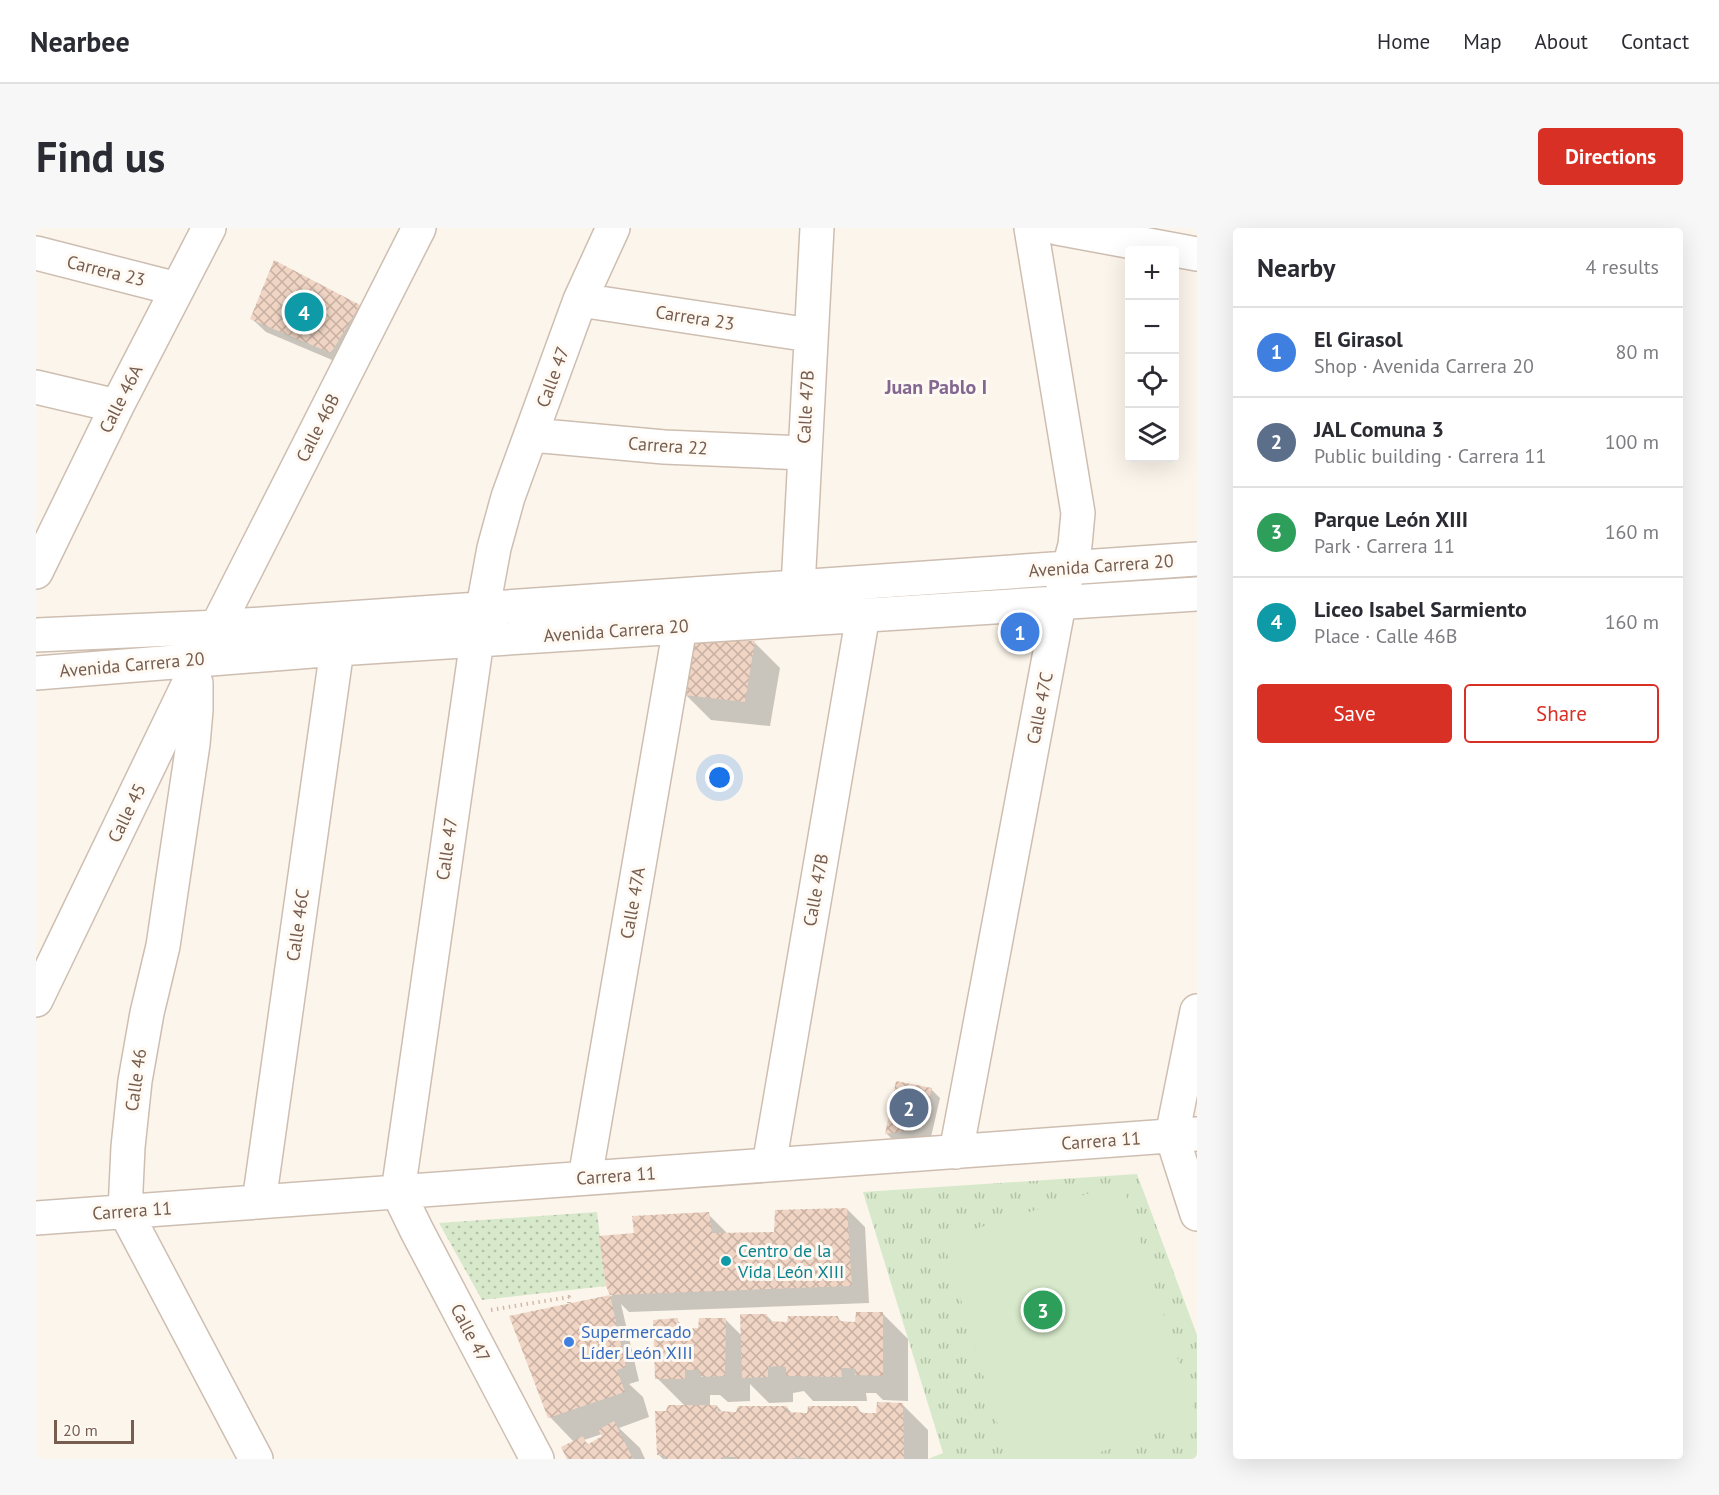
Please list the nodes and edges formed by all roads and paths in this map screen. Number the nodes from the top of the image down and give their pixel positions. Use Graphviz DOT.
graph roads {
  1 [pos="209,228"];
  2 [pos="419,228"];
  3 [pos="613,228"];
  4 [pos="817,228"];
  5 [pos="1031,228"];
  6 [pos="1057,228"];
  7 [pos="36,253"];
  8 [pos="1197,254"];
  9 [pos="177,289"];
  10 [pos="580,300"];
  11 [pos="810,335"];
  12 [pos="36,387"];
  13 [pos="117,406"];
  14 [pos="532,435"];
  15 [pos="804,453"];
  16 [pos="46,527"];
  17 [pos="1197,560"];
  18 [pos="1070,568"];
  19 [pos="36,572"];
  20 [pos="798,587"];
  21 [pos="1197,594"];
  22 [pos="1059,603"];
  23 [pos="863,615"];
  24 [pos="479,624"];
  25 [pos="218,627"];
  26 [pos="680,627"];
  27 [pos="36,635"];
  28 [pos="337,649"];
  29 [pos="198,667"];
  30 [pos="36,673"];
  31 [pos="36,1000"];
  32 [pos="1197,1011"];
  33 [pos="1184,1135"];
  34 [pos="956,1152"];
  35 [pos="769,1165"];
  36 [pos="585,1178"];
  37 [pos="398,1192"];
  38 [pos="259,1202"];
  39 [pos="125,1211"];
  40 [pos="1197,1214"];
  41 [pos="36,1218"];
  42 [pos="569,1303"];
  43 [pos="461,1315"];
  44 [pos="540,1444"];
  45 [pos="256,1459"];
  1 -- 9 [label="street, Calle 46A"];
  2 -- 25 [label="street, Calle 46B"];
  3 -- 10 [label="street, Calle 47"];
  4 -- 11 [label="street, Calle 47B"];
  5 -- 18 [label="street, Calle 47C"];
  6 -- 8 [label="street"];
  7 -- 9 [label="street, Carrera 23"];
  9 -- 13 [label="street, Calle 46A"];
  10 -- 11 [label="street, Carrera 23"];
  10 -- 14 [label="street, Calle 47"];
  11 -- 15 [label="street, Calle 47B"];
  12 -- 13 [label="street"];
  13 -- 16 [label="street, Calle 46A"];
  14 -- 15 [label="street, Carrera 22"];
  14 -- 24 [label="street, Calle 47"];
  15 -- 20 [label="street, Calle 47B"];
  16 -- 19 [label="street, Calle 46A"];
  17 -- 18 [label="street, Avenida Carrera 20"];
  18 -- 20 [label="street, Avenida Carrera 20"];
  18 -- 22 [label="street, Calle 47C"];
  20 -- 24 [label="street, Avenida Carrera 20"];
  21 -- 22 [label="street, Avenida Carrera 20"];
  22 -- 23 [label="street, Avenida Carrera 20"];
  22 -- 34 [label="street, Calle 47C"];
  23 -- 26 [label="street, Avenida Carrera 20"];
  23 -- 35 [label="street, Calle 47B"];
  24 -- 25 [label="street, Avenida Carrera 20"];
  24 -- 26 [label="street, Avenida Carrera 20"];
  24 -- 28 [label="street, Avenida Carrera 20"];
  24 -- 37 [label="street, Calle 47"];
  25 -- 27 [label="street, Avenida Carrera 20"];
  25 -- 29 [label="street, Calle 45"];
  26 -- 36 [label="street, Calle 47A"];
  28 -- 29 [label="street, Avenida Carrera 20"];
  28 -- 38 [label="street, Calle 46C"];
  29 -- 30 [label="street, Avenida Carrera 20"];
  29 -- 31 [label="street, Calle 45"];
  29 -- 39 [label="street, Calle 46"];
  32 -- 33 [label="street"];
  33 -- 34 [label="street, Carrera 11"];
  33 -- 40 [label="street"];
  34 -- 35 [label="street, Carrera 11"];
  35 -- 36 [label="street, Carrera 11"];
  36 -- 37 [label="street, Carrera 11"];
  37 -- 38 [label="street, Carrera 11"];
  37 -- 43 [label="street, Calle 47"];
  38 -- 39 [label="street, Carrera 11"];
  39 -- 41 [label="street, Carrera 11"];
  39 -- 45 [label="street"];
  42 -- 43 [label="path"];
  43 -- 44 [label="street, Calle 47"];
}
